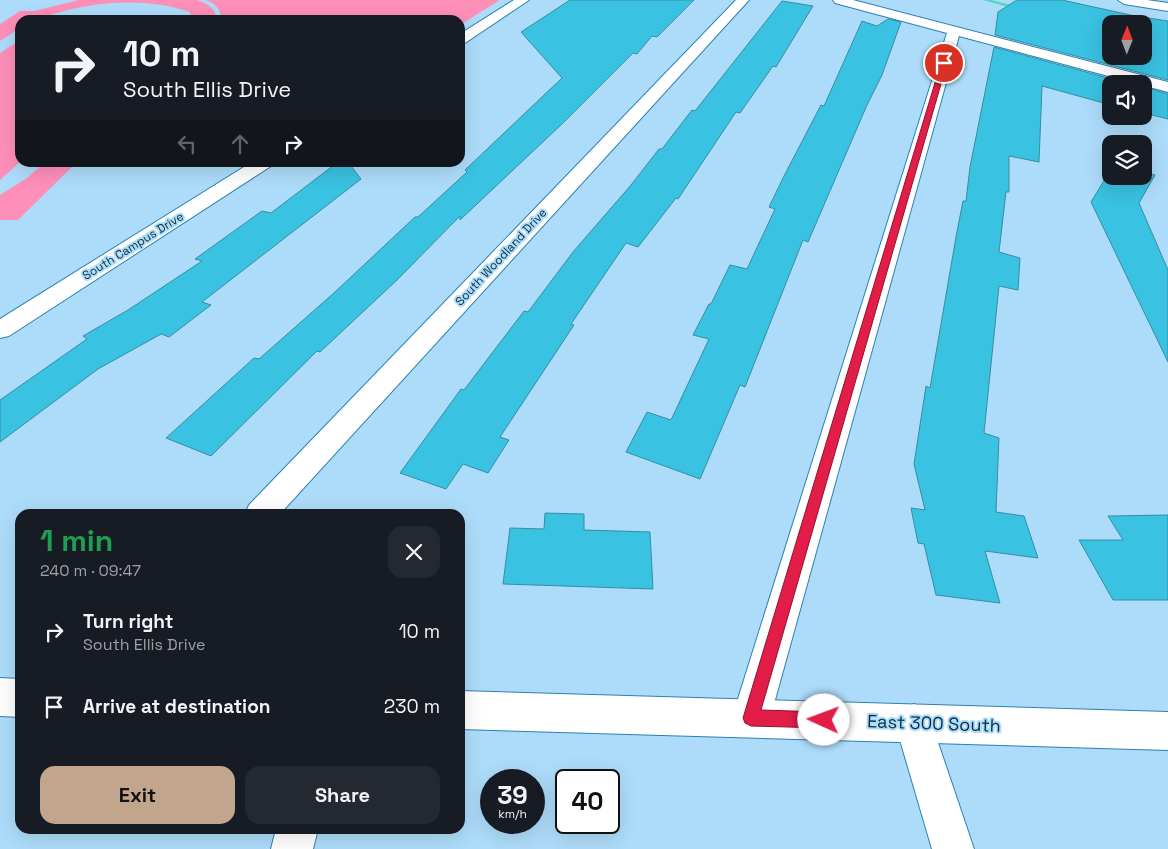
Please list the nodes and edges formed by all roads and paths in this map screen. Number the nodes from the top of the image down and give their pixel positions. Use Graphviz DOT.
graph roads {
  1 [pos="523,0"];
  2 [pos="743,0"];
  3 [pos="839,0"];
  4 [pos="1124,0"];
  5 [pos="1168,7"];
  6 [pos="954,30"];
  7 [pos="465,37"];
  8 [pos="1168,87"];
  9 [pos="257,167"];
  10 [pos="0,330"];
  11 [pos="265,509"];
  12 [pos="0,697"];
  13 [pos="15,698"];
  14 [pos="465,710"];
  15 [pos="751,718"];
  16 [pos="914,723"];
  17 [pos="1168,731"];
  18 [pos="296,834"];
  19 [pos="292,849"];
  20 [pos="953,849"];
  1 -- 7 [label="street"];
  2 -- 11 [label="street, South Woodland Drive"];
  3 -- 6 [label="street"];
  4 -- 5 [label="street"];
  6 -- 8 [label="street"];
  6 -- 15 [label="street"];
  9 -- 10 [label="street, South Campus Drive"];
  12 -- 13 [label="street"];
  14 -- 15 [label="street, East 300 South"];
  15 -- 16 [label="street, East 300 South"];
  16 -- 17 [label="street, East 300 South"];
  16 -- 20 [label="street"];
  18 -- 19 [label="street"];
}
